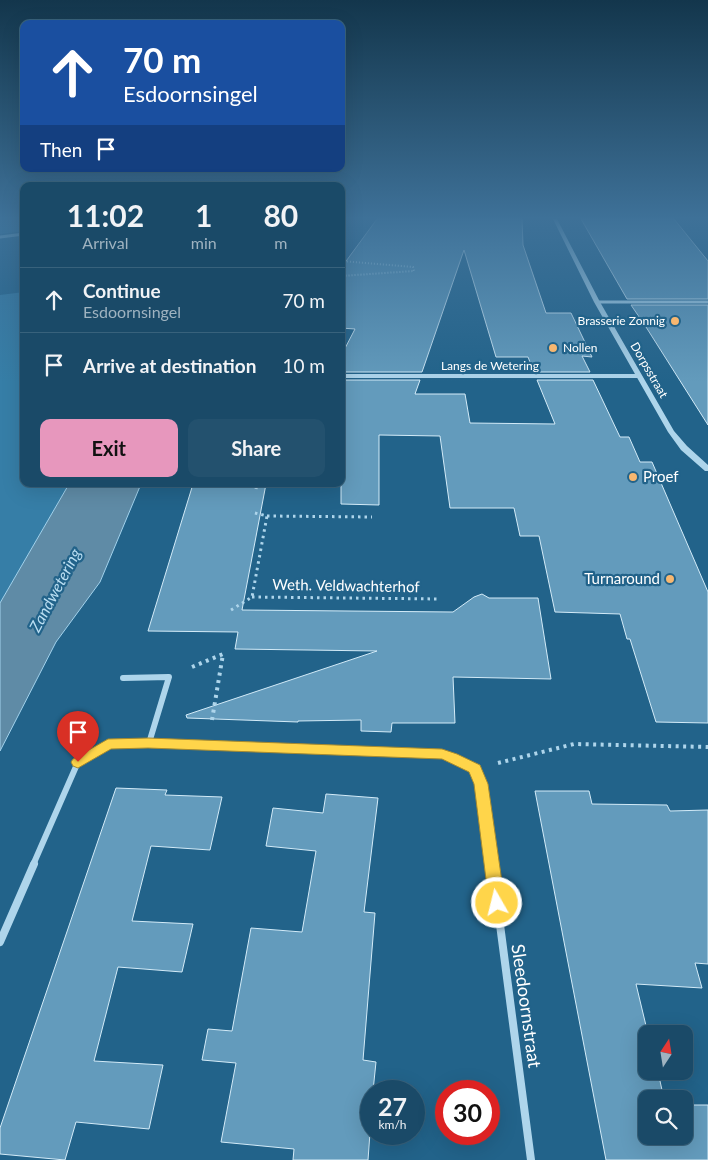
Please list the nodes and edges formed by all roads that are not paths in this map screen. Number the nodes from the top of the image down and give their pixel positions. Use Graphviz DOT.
graph roads {
  1 [pos="582,273"];
  2 [pos="597,302"];
  3 [pos="708,302"];
  4 [pos="345,376"];
  5 [pos="639,376"];
  6 [pos="708,469"];
  7 [pos="123,678"];
  8 [pos="148,743"];
  9 [pos="0,942"];
  10 [pos="531,1160"];
  1 -- 2 [label="street, Dorpsstraat"];
  2 -- 3 [label="street"];
  2 -- 5 [label="street, Dorpsstraat"];
  4 -- 5 [label="street, Langs de Wetering"];
  5 -- 6 [label="street, Dorpsstraat"];
  7 -- 8 [label="street"];
  8 -- 9 [label="street"];
  8 -- 10 [label="street, Sleedoornstraat"];
}
